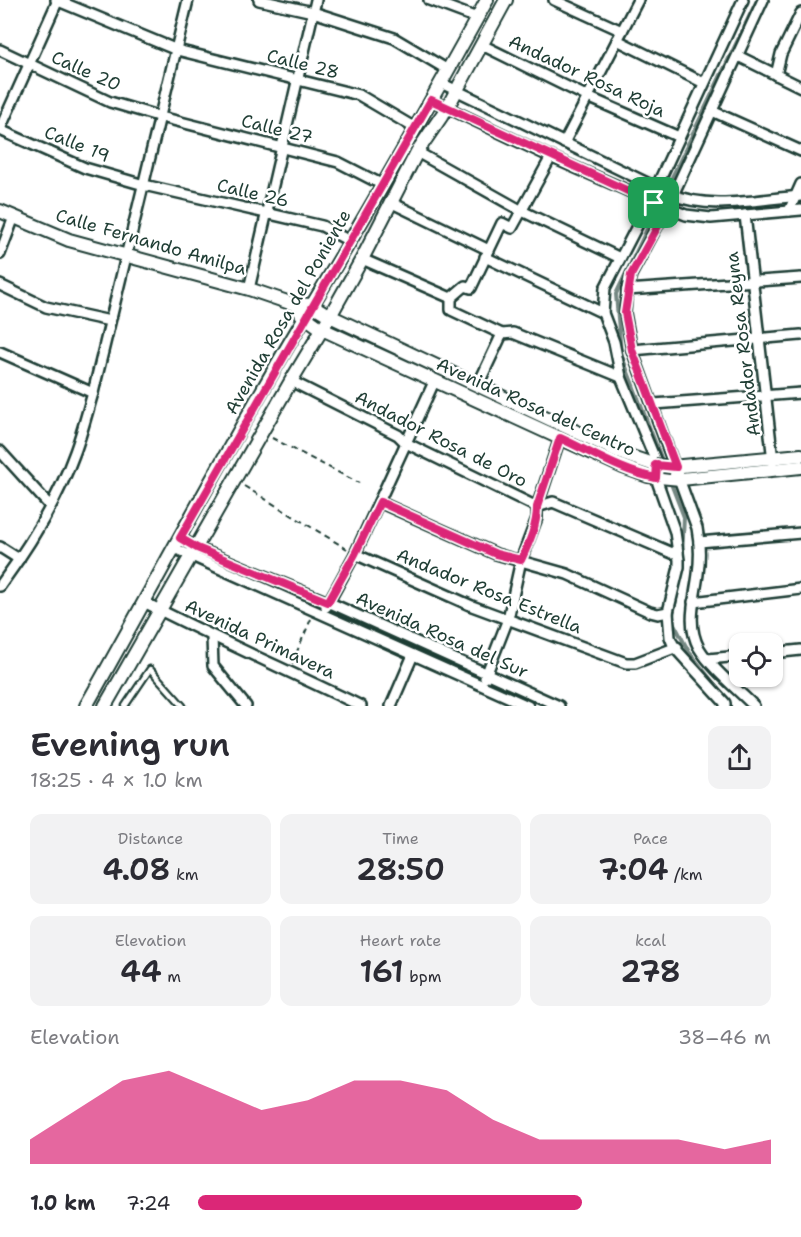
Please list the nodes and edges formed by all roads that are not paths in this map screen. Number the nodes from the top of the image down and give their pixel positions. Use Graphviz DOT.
graph roads {
  1 [pos="57,0"];
  2 [pos="188,0"];
  3 [pos="259,0"];
  4 [pos="316,0"];
  5 [pos="429,0"];
  6 [pos="487,0"];
  7 [pos="506,0"];
  8 [pos="554,0"];
  9 [pos="638,0"];
  10 [pos="742,0"];
  11 [pos="764,0"];
  12 [pos="569,3"];
  13 [pos="313,12"];
  14 [pos="801,13"];
  15 [pos="477,18"];
  16 [pos="620,35"];
  17 [pos="482,45"];
  18 [pos="0,50"];
  19 [pos="177,50"];
  20 [pos="738,56"];
  21 [pos="29,63"];
  22 [pos="448,70"];
  23 [pos="776,75"];
  24 [pos="297,80"];
  25 [pos="441,83"];
  26 [pos="704,83"];
  27 [pos="801,87"];
  28 [pos="456,92"];
  29 [pos="588,97"];
  30 [pos="431,100"];
  31 [pos="447,108"];
  32 [pos="712,111"];
  33 [pos="161,117"];
  34 [pos="415,128"];
  35 [pos="0,129"];
  36 [pos="679,137"];
  37 [pos="564,143"];
  38 [pos="282,148"];
  39 [pos="801,151"];
  40 [pos="417,152"];
  41 [pos="551,157"];
  42 [pos="381,184"];
  43 [pos="801,184"];
  44 [pos="144,185"];
  45 [pos="665,192"];
  46 [pos="798,196"];
  47 [pos="390,202"];
  48 [pos="659,205"];
  49 [pos="801,210"];
  50 [pos="0,211"];
  51 [pos="522,211"];
  52 [pos="789,211"];
  53 [pos="267,212"];
  54 [pos="745,215"];
  55 [pos="14,217"];
  56 [pos="351,242"];
  57 [pos="0,254"];
  58 [pos="487,254"];
  59 [pos="125,255"];
  60 [pos="620,258"];
  61 [pos="362,259"];
  62 [pos="801,278"];
  63 [pos="753,281"];
  64 [pos="0,285"];
  65 [pos="249,289"];
  66 [pos="627,290"];
  67 [pos="451,298"];
  68 [pos="292,304"];
  69 [pos="312,305"];
  70 [pos="603,313"];
  71 [pos="330,316"];
  72 [pos="305,318"];
  73 [pos="110,321"];
  74 [pos="322,329"];
  75 [pos="502,334"];
  76 [pos="801,335"];
  77 [pos="759,340"];
  78 [pos="632,350"];
  79 [pos="0,352"];
  80 [pos="621,377"];
  81 [pos="291,381"];
  82 [pos="434,382"];
  83 [pos="478,385"];
  84 [pos="93,393"];
  85 [pos="801,393"];
  86 [pos="766,396"];
  87 [pos="654,404"];
  88 [pos="560,438"];
  89 [pos="406,443"];
  90 [pos="0,451"];
  91 [pos="801,455"];
  92 [pos="774,464"];
  93 [pos="801,467"];
  94 [pos="666,472"];
  95 [pos="380,502"];
  96 [pos="50,506"];
  97 [pos="537,507"];
  98 [pos="801,533"];
  99 [pos="699,542"];
  100 [pos="177,543"];
  101 [pos="0,547"];
  102 [pos="194,552"];
  103 [pos="677,552"];
  104 [pos="355,554"];
  105 [pos="19,560"];
  106 [pos="521,560"];
  107 [pos="0,586"];
  108 [pos="801,589"];
  109 [pos="144,602"];
  110 [pos="328,602"];
  111 [pos="693,602"];
  112 [pos="159,610"];
  113 [pos="668,612"];
  114 [pos="319,613"];
  115 [pos="508,619"];
  116 [pos="212,637"];
  117 [pos="676,647"];
  118 [pos="801,650"];
  119 [pos="783,652"];
  120 [pos="413,655"];
  121 [pos="729,657"];
  122 [pos="708,659"];
  123 [pos="487,673"];
  124 [pos="481,685"];
  125 [pos="86,706"];
  126 [pos="105,706"];
  127 [pos="125,706"];
  128 [pos="183,706"];
  129 [pos="246,706"];
  130 [pos="361,706"];
  131 [pos="391,706"];
  132 [pos="528,706"];
  133 [pos="559,706"];
  134 [pos="725,706"];
  135 [pos="754,706"];
  1 -- 19 [label="street, Calle 28"];
  1 -- 21 [label="street"];
  2 -- 19 [label="street"];
  3 -- 13 [label="street"];
  4 -- 13 [label="street"];
  5 -- 15 [label="street"];
  6 -- 15 [label="street, Avenida Rosa del Poniente"];
  7 -- 17 [label="street, Avenida Rosa del Poniente"];
  8 -- 12 [label="street"];
  9 -- 16 [label="street"];
  10 -- 26 [label="street"];
  11 -- 20 [label="street"];
  12 -- 16 [label="street"];
  13 -- 22 [label="street"];
  13 -- 24 [label="street"];
  14 -- 23 [label="street"];
  15 -- 22 [label="street, Avenida Rosa del Poniente"];
  16 -- 26 [label="street"];
  16 -- 29 [label="street"];
  17 -- 28 [label="street, Avenida Rosa del Poniente"];
  17 -- 29 [label="street, Andador Rosa Roja"];
  18 -- 21 [label="street, Calle 20"];
  19 -- 24 [label="street, Calle 28"];
  19 -- 33 [label="street"];
  20 -- 23 [label="street"];
  20 -- 32 [label="street"];
  21 -- 33 [label="street, Calle 20"];
  21 -- 35 [label="street"];
  22 -- 25 [label="street, Avenida Rosa del Poniente"];
  23 -- 27 [label="street"];
  24 -- 34 [label="street, Calle 28"];
  24 -- 38 [label="street"];
  25 -- 28 [label="street"];
  25 -- 30 [label="street, Avenida Rosa del Poniente"];
  26 -- 36 [label="street"];
  28 -- 31 [label="street, Avenida Rosa del Poniente"];
  28 -- 37 [label="street"];
  29 -- 36 [label="street, Andador Rosa Roja"];
  29 -- 37 [label="street"];
  30 -- 31 [label="street"];
  30 -- 34 [label="street, Avenida Rosa del Poniente"];
  31 -- 40 [label="street, Avenida Rosa del Poniente"];
  31 -- 41 [label="street"];
  32 -- 39 [label="street"];
  32 -- 45 [label="street"];
  33 -- 38 [label="street, Calle 27"];
  33 -- 44 [label="street"];
  34 -- 42 [label="street, Avenida Rosa del Poniente"];
  35 -- 44 [label="street, Calle 19"];
  36 -- 45 [label="street"];
  37 -- 45 [label="street"];
  38 -- 42 [label="street, Calle 27"];
  38 -- 53 [label="street"];
  40 -- 47 [label="street, Avenida Rosa del Poniente"];
  40 -- 51 [label="street"];
  41 -- 48 [label="street"];
  41 -- 51 [label="street"];
  42 -- 56 [label="street, Avenida Rosa del Poniente"];
  43 -- 46 [label="street"];
  44 -- 53 [label="street, Calle 26"];
  44 -- 59 [label="street"];
  45 -- 46 [label="street"];
  45 -- 48 [label="street"];
  45 -- 48 [label="street"];
  46 -- 52 [label="street"];
  47 -- 58 [label="street"];
  47 -- 61 [label="street, Avenida Rosa del Poniente"];
  48 -- 54 [label="street"];
  48 -- 60 [label="street"];
  48 -- 66 [label="street"];
  49 -- 52 [label="street"];
  50 -- 55 [label="street, Calle Fernando Amilpa"];
  51 -- 58 [label="street"];
  51 -- 60 [label="street"];
  52 -- 54 [label="street"];
  53 -- 56 [label="street, Calle 26"];
  53 -- 65 [label="street"];
  54 -- 63 [label="street, Andador Rosa Reyna"];
  55 -- 57 [label="street"];
  55 -- 59 [label="street, Calle Fernando Amilpa"];
  56 -- 69 [label="street, Avenida Rosa del Poniente"];
  58 -- 67 [label="street"];
  58 -- 70 [label="street"];
  59 -- 65 [label="street, Calle Fernando Amilpa"];
  59 -- 73 [label="street"];
  60 -- 70 [label="street"];
  61 -- 67 [label="street"];
  61 -- 71 [label="street, Avenida Rosa del Poniente"];
  62 -- 63 [label="street"];
  63 -- 66 [label="street"];
  63 -- 77 [label="street, Andador Rosa Reyna"];
  64 -- 73 [label="street"];
  65 -- 68 [label="street, Calle Fernando Amilpa"];
  66 -- 78 [label="street"];
  67 -- 75 [label="street"];
  68 -- 69 [label="street, Calle Fernando Amilpa"];
  68 -- 72 [label="street, Calle Fernando Amilpa"];
  69 -- 71 [label="street, Avenida Rosa del Centro"];
  69 -- 72 [label="street, Avenida Rosa del Poniente"];
  70 -- 80 [label="street"];
  71 -- 74 [label="street, Avenida Rosa del Poniente"];
  71 -- 83 [label="street, Avenida Rosa del Centro"];
  72 -- 74 [label="street, Avenida Rosa del Centro"];
  72 -- 100 [label="street, Avenida Rosa del Poniente"];
  73 -- 84 [label="street"];
  74 -- 81 [label="street, Avenida Rosa del Poniente"];
  74 -- 82 [label="street, Avenida Rosa del Centro"];
  75 -- 80 [label="street"];
  75 -- 83 [label="street"];
  76 -- 77 [label="street"];
  77 -- 78 [label="street"];
  77 -- 86 [label="street, Andador Rosa Reyna"];
  78 -- 87 [label="street"];
  79 -- 84 [label="street"];
  80 -- 94 [label="street"];
  81 -- 89 [label="street, Andador Rosa de Oro"];
  81 -- 102 [label="street, Avenida Rosa del Poniente"];
  82 -- 88 [label="street, Avenida Rosa del Centro"];
  82 -- 89 [label="street"];
  83 -- 94 [label="street, Avenida Rosa del Centro"];
  84 -- 96 [label="street"];
  85 -- 86 [label="street"];
  86 -- 87 [label="street"];
  86 -- 92 [label="street, Andador Rosa Reyna"];
  87 -- 94 [label="street"];
  88 -- 94 [label="street, Avenida Rosa del Centro"];
  88 -- 97 [label="street"];
  89 -- 95 [label="street"];
  89 -- 97 [label="street, Andador Rosa de Oro"];
  90 -- 96 [label="street"];
  91 -- 92 [label="street, Avenida Rosa del Centro"];
  92 -- 93 [label="street, Avenida Rosa del Centro"];
  92 -- 94 [label="street, Avenida Rosa del Centro"];
  94 -- 99 [label="street"];
  94 -- 103 [label="street"];
  95 -- 104 [label="street"];
  95 -- 106 [label="street"];
  96 -- 105 [label="street"];
  97 -- 103 [label="street, Andador Rosa de Oro"];
  97 -- 106 [label="street"];
  98 -- 99 [label="street"];
  99 -- 111 [label="street"];
  100 -- 102 [label="street, Avenida Rosa del Sur"];
  100 -- 109 [label="street, Avenida Rosa del Poniente"];
  101 -- 105 [label="street"];
  102 -- 110 [label="street, Avenida Rosa del Sur"];
  102 -- 112 [label="street, Avenida Rosa del Poniente"];
  102 -- 114 [label="street, Avenida Rosa del Sur"];
  103 -- 113 [label="street"];
  104 -- 110 [label="street"];
  104 -- 115 [label="street, Andador Rosa Estrella"];
  105 -- 107 [label="street"];
  106 -- 113 [label="street"];
  106 -- 115 [label="street"];
  108 -- 111 [label="street"];
  109 -- 112 [label="street, Avenida Primavera"];
  109 -- 125 [label="street, Avenida Rosa del Poniente"];
  110 -- 114 [label="street"];
  110 -- 123 [label="street, Avenida Rosa del Sur"];
  111 -- 122 [label="street"];
  112 -- 116 [label="street, Avenida Primavera"];
  112 -- 126 [label="street, Avenida Rosa del Poniente"];
  113 -- 117 [label="street"];
  114 -- 120 [label="street, Avenida Rosa del Sur"];
  115 -- 117 [label="street, Andador Rosa Estrella"];
  115 -- 123 [label="street"];
  116 -- 129 [label="street"];
  116 -- 130 [label="street, Avenida Primavera"];
  117 -- 134 [label="street"];
  118 -- 119 [label="street"];
  120 -- 124 [label="street, Avenida Rosa del Sur"];
  120 -- 131 [label="street"];
  121 -- 122 [label="street"];
  122 -- 135 [label="street"];
  123 -- 124 [label="street"];
  123 -- 133 [label="street, Avenida Rosa del Sur"];
  124 -- 132 [label="street, Avenida Rosa del Sur"];
  127 -- 128 [label="lane"];
}
